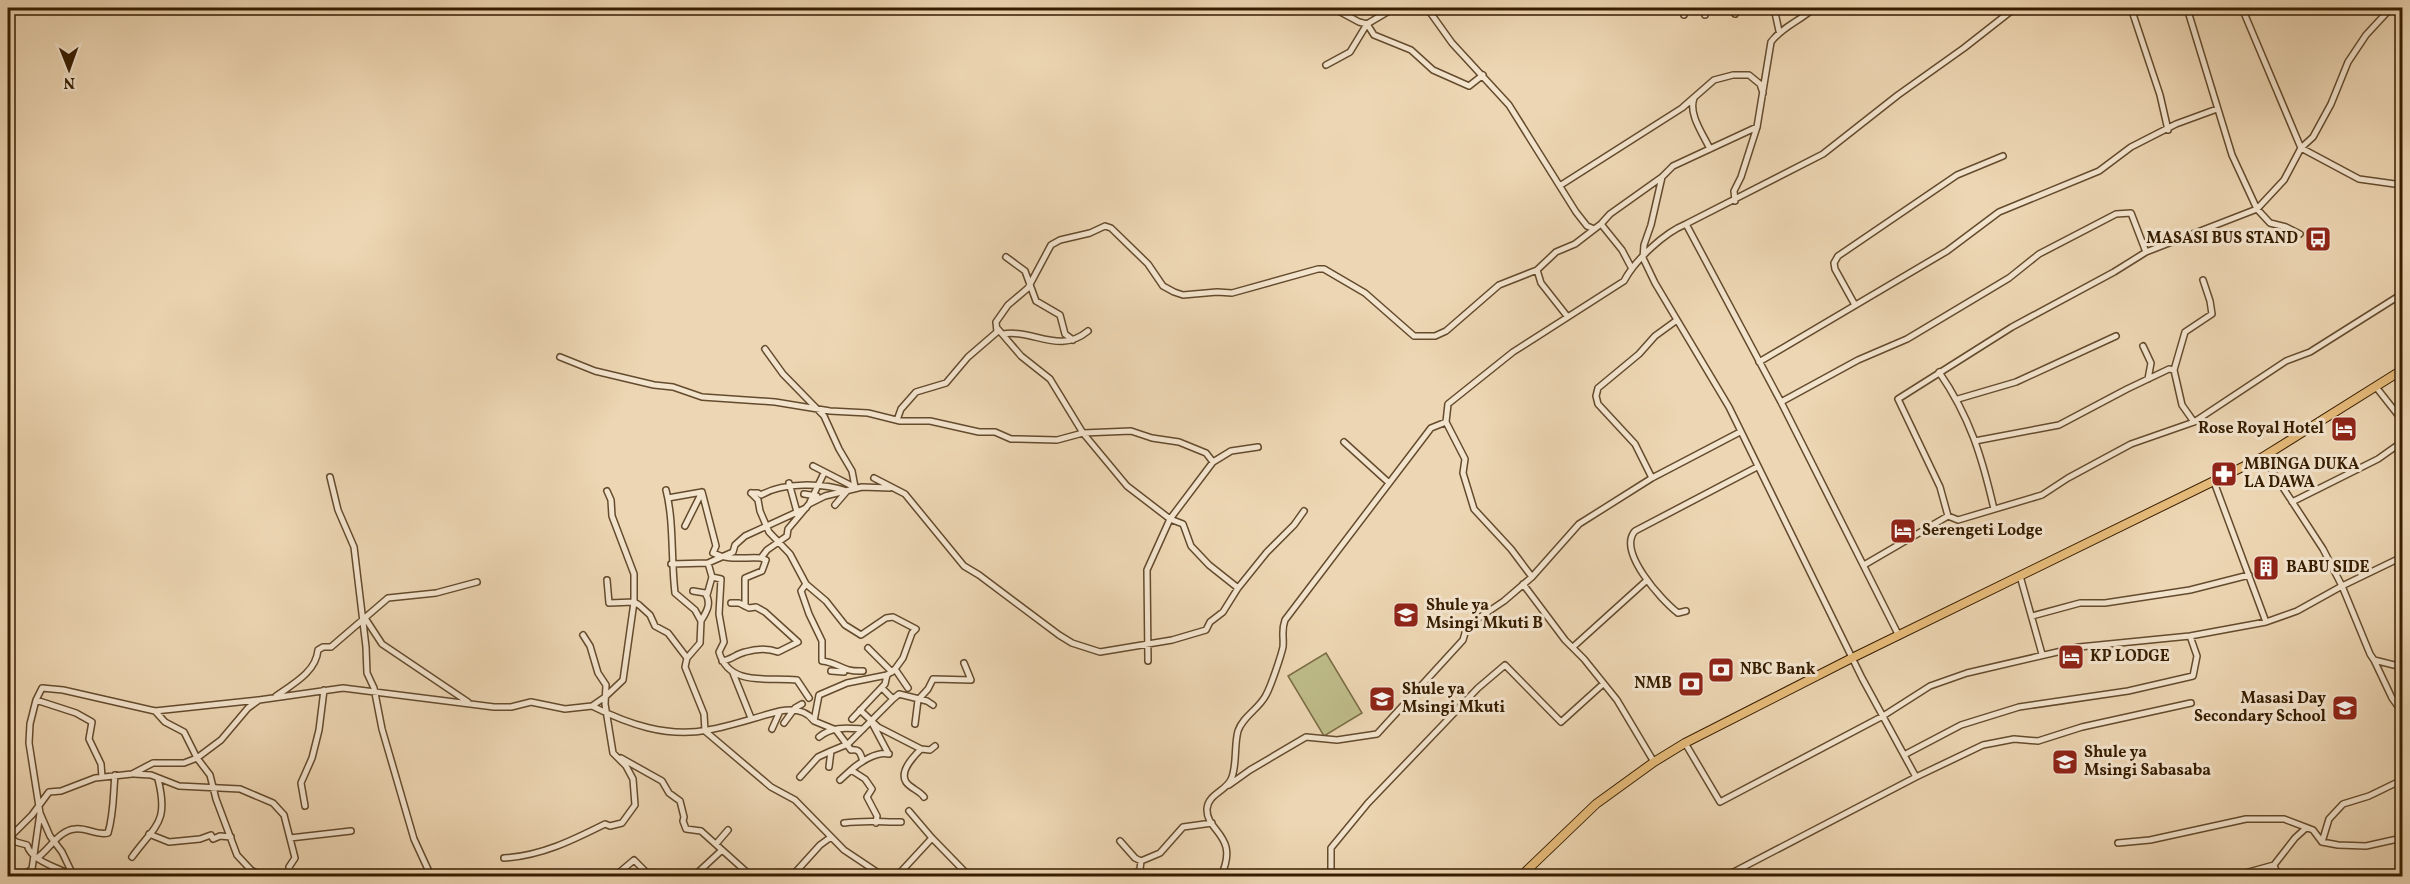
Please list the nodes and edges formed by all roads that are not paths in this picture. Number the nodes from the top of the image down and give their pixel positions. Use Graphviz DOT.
graph roads {
  1 [pos="1333,8"];
  2 [pos="1394,8"];
  3 [pos="1427,8"];
  4 [pos="1685,8"];
  5 [pos="1705,8"];
  6 [pos="1774,8"];
  7 [pos="1814,8"];
  8 [pos="2015,8"];
  9 [pos="2131,8"];
  10 [pos="2187,8"];
  11 [pos="2242,8"];
  12 [pos="2391,8"];
  13 [pos="1684,15"];
  14 [pos="1705,15"];
  15 [pos="1367,24"];
  16 [pos="1779,31"];
  17 [pos="1326,65"];
  18 [pos="1483,75"];
  19 [pos="1763,93"];
  20 [pos="1694,98"];
  21 [pos="2217,109"];
  22 [pos="1757,127"];
  23 [pos="2168,130"];
  24 [pos="2301,148"];
  25 [pos="1710,149"];
  26 [pos="2003,156"];
  27 [pos="1662,177"];
  28 [pos="1561,185"];
  29 [pos="2403,185"];
  30 [pos="1735,201"];
  31 [pos="2257,209"];
  32 [pos="1601,224"];
  33 [pos="1686,224"];
  34 [pos="1594,229"];
  35 [pos="2300,234"];
  36 [pos="2146,252"];
  37 [pos="1006,258"];
  38 [pos="1643,258"];
  39 [pos="1631,267"];
  40 [pos="1537,270"];
  41 [pos="2203,280"];
  42 [pos="1030,284"];
  43 [pos="2403,294"];
  44 [pos="1855,305"];
  45 [pos="1567,316"];
  46 [pos="1677,320"];
  47 [pos="998,328"];
  48 [pos="1088,331"];
  49 [pos="1003,334"];
  50 [pos="2116,336"];
  51 [pos="1073,340"];
  52 [pos="2143,346"];
  53 [pos="765,349"];
  54 [pos="560,357"];
  55 [pos="1759,362"];
  56 [pos="2174,370"];
  57 [pos="2403,370"];
  58 [pos="1939,372"];
  59 [pos="2148,380"];
  60 [pos="2376,387"];
  61 [pos="1958,399"];
  62 [pos="1781,402"];
  63 [pos="820,410"];
  64 [pos="897,420"];
  65 [pos="2403,420"];
  66 [pos="1446,422"];
  67 [pos="2194,422"];
  68 [pos="1740,432"];
  69 [pos="1083,433"];
  70 [pos="1975,441"];
  71 [pos="1344,442"];
  72 [pos="2403,442"];
  73 [pos="1258,447"];
  74 [pos="2263,457"];
  75 [pos="1214,462"];
  76 [pos="813,466"];
  77 [pos="1757,466"];
  78 [pos="824,473"];
  79 [pos="330,477"];
  80 [pos="874,478"];
  81 [pos="1652,478"];
  82 [pos="1388,482"];
  83 [pos="2214,482"];
  84 [pos="790,485"];
  85 [pos="818,487"];
  86 [pos="855,487"];
  87 [pos="862,488"];
  88 [pos="892,489"];
  89 [pos="666,490"];
  90 [pos="607,491"];
  91 [pos="847,491"];
  92 [pos="702,492"];
  93 [pos="804,494"];
  94 [pos="814,495"];
  95 [pos="668,498"];
  96 [pos="822,498"];
  97 [pos="2292,502"];
  98 [pos="835,504"];
  99 [pos="808,506"];
  100 [pos="1994,509"];
  101 [pos="1304,511"];
  102 [pos="798,514"];
  103 [pos="1948,516"];
  104 [pos="1170,519"];
  105 [pos="685,526"];
  106 [pos="767,527"];
  107 [pos="780,543"];
  108 [pos="721,557"];
  109 [pos="2403,557"];
  110 [pos="761,558"];
  111 [pos="708,563"];
  112 [pos="671,564"];
  113 [pos="1864,566"];
  114 [pos="2249,575"];
  115 [pos="2020,576"];
  116 [pos="712,577"];
  117 [pos="1532,577"];
  118 [pos="607,580"];
  119 [pos="1646,580"];
  120 [pos="477,582"];
  121 [pos="806,584"];
  122 [pos="1524,584"];
  123 [pos="2342,586"];
  124 [pos="1238,588"];
  125 [pos="693,591"];
  126 [pos="707,596"];
  127 [pos="634,602"];
  128 [pos="731,603"];
  129 [pos="745,606"];
  130 [pos="1686,611"];
  131 [pos="2032,616"];
  132 [pos="363,618"];
  133 [pos="701,621"];
  134 [pos="2266,622"];
  135 [pos="583,635"];
  136 [pos="1899,636"];
  137 [pos="2190,636"];
  138 [pos="1148,645"];
  139 [pos="1573,647"];
  140 [pos="868,648"];
  141 [pos="2042,654"];
  142 [pos="687,658"];
  143 [pos="1852,658"];
  144 [pos="2374,660"];
  145 [pos="722,661"];
  146 [pos="1148,661"];
  147 [pos="964,663"];
  148 [pos="2403,667"];
  149 [pos="831,670"];
  150 [pos="862,670"];
  151 [pos="849,672"];
  152 [pos="892,672"];
  153 [pos="733,674"];
  154 [pos="1603,684"];
  155 [pos="882,688"];
  156 [pos="908,688"];
  157 [pos="324,690"];
  158 [pos="375,693"];
  159 [pos="274,698"];
  160 [pos="605,698"];
  161 [pos="809,698"];
  162 [pos="893,699"];
  163 [pos="36,700"];
  164 [pos="259,700"];
  165 [pos="918,700"];
  166 [pos="470,703"];
  167 [pos="2191,703"];
  168 [pos="802,704"];
  169 [pos="933,705"];
  170 [pos="592,706"];
  171 [pos="795,710"];
  172 [pos="860,710"];
  173 [pos="155,711"];
  174 [pos="780,711"];
  175 [pos="2403,712"];
  176 [pos="607,714"];
  177 [pos="1882,716"];
  178 [pos="751,718"];
  179 [pos="852,719"];
  180 [pos="814,721"];
  181 [pos="871,721"];
  182 [pos="784,723"];
  183 [pos="915,724"];
  184 [pos="772,729"];
  185 [pos="863,729"];
  186 [pos="836,730"];
  187 [pos="705,731"];
  188 [pos="819,737"];
  189 [pos="1685,743"];
  190 [pos="848,744"];
  191 [pos="935,746"];
  192 [pos="921,749"];
  193 [pos="831,751"];
  194 [pos="613,753"];
  195 [pos="1904,755"];
  196 [pos="197,758"];
  197 [pos="863,761"];
  198 [pos="1654,762"];
  199 [pos="829,767"];
  200 [pos="851,770"];
  201 [pos="132,774"];
  202 [pos="116,775"];
  203 [pos="102,777"];
  204 [pos="800,777"];
  205 [pos="1916,777"];
  206 [pos="158,779"];
  207 [pos="840,780"];
  208 [pos="2403,780"];
  209 [pos="214,787"];
  210 [pos="1224,789"];
  211 [pos="924,797"];
  212 [pos="39,805"];
  213 [pos="305,806"];
  214 [pos="909,811"];
  215 [pos="40,813"];
  216 [pos="901,822"];
  217 [pos="844,823"];
  218 [pos="876,823"];
  219 [pos="1212,823"];
  220 [pos="2306,828"];
  221 [pos="728,830"];
  222 [pos="351,831"];
  223 [pos="149,834"];
  224 [pos="231,837"];
  225 [pos="831,837"];
  226 [pos="290,838"];
  227 [pos="932,838"];
  228 [pos="2403,838"];
  229 [pos="1120,841"];
  230 [pos="53,842"];
  231 [pos="2322,842"];
  232 [pos="2118,843"];
  233 [pos="716,844"];
  234 [pos="722,850"];
  235 [pos="35,856"];
  236 [pos="132,857"];
  237 [pos="504,858"];
  238 [pos="1141,861"];
  239 [pos="2274,865"];
  240 [pos="21,876"];
  241 [pos="73,876"];
  242 [pos="262,876"];
  243 [pos="289,876"];
  244 [pos="431,876"];
  245 [pos="615,876"];
  246 [pos="650,876"];
  247 [pos="694,876"];
  248 [pos="751,876"];
  249 [pos="792,876"];
  250 [pos="883,876"];
  251 [pos="897,876"];
  252 [pos="969,876"];
  253 [pos="1133,876"];
  254 [pos="1221,876"];
  255 [pos="1331,876"];
  256 [pos="1521,876"];
  257 [pos="1726,876"];
  258 [pos="2234,876"];
  259 [pos="2278,876"];
  1 -- 15 [label="street"];
  2 -- 15 [label="street"];
  3 -- 18 [label="street"];
  4 -- 13 [label="street"];
  5 -- 14 [label="street"];
  6 -- 16 [label="street"];
  7 -- 16 [label="street"];
  8 -- 30 [label="street"];
  9 -- 23 [label="street"];
  10 -- 21 [label="street"];
  11 -- 24 [label="street"];
  12 -- 24 [label="street"];
  15 -- 17 [label="street"];
  15 -- 18 [label="street"];
  16 -- 19 [label="street"];
  18 -- 28 [label="street"];
  19 -- 20 [label="street"];
  19 -- 22 [label="street"];
  20 -- 25 [label="street"];
  20 -- 28 [label="street"];
  21 -- 23 [label="street"];
  21 -- 31 [label="street"];
  22 -- 25 [label="street"];
  22 -- 30 [label="street"];
  23 -- 44 [label="street"];
  24 -- 29 [label="street"];
  24 -- 31 [label="street"];
  25 -- 27 [label="street"];
  26 -- 44 [label="street"];
  27 -- 32 [label="street"];
  27 -- 38 [label="street"];
  28 -- 34 [label="street"];
  30 -- 33 [label="street"];
  31 -- 35 [label="street"];
  31 -- 36 [label="street"];
  32 -- 34 [label="street"];
  32 -- 39 [label="street"];
  33 -- 38 [label="street"];
  33 -- 55 [label="street"];
  34 -- 40 [label="street"];
  36 -- 58 [label="street"];
  36 -- 62 [label="street"];
  37 -- 42 [label="street"];
  38 -- 39 [label="street"];
  38 -- 46 [label="street"];
  39 -- 45 [label="street"];
  40 -- 42 [label="street"];
  40 -- 45 [label="street"];
  41 -- 56 [label="street"];
  42 -- 47 [label="street"];
  42 -- 51 [label="street"];
  43 -- 67 [label="street"];
  44 -- 55 [label="street"];
  45 -- 66 [label="street"];
  46 -- 68 [label="street"];
  46 -- 81 [label="street"];
  47 -- 49 [label="street"];
  47 -- 64 [label="street"];
  48 -- 51 [label="street"];
  49 -- 51 [label="street"];
  49 -- 69 [label="street"];
  50 -- 61 [label="street"];
  52 -- 59 [label="street"];
  53 -- 63 [label="street"];
  54 -- 63 [label="street"];
  55 -- 62 [label="street"];
  56 -- 59 [label="street"];
  56 -- 67 [label="street"];
  57 -- 60 [label="highway"];
  58 -- 61 [label="street"];
  58 -- 103 [label="street"];
  59 -- 70 [label="street"];
  60 -- 65 [label="street"];
  60 -- 74 [label="highway"];
  61 -- 70 [label="street"];
  62 -- 113 [label="street"];
  63 -- 64 [label="street"];
  63 -- 86 [label="street"];
  64 -- 69 [label="street"];
  66 -- 82 [label="street"];
  66 -- 117 [label="street"];
  67 -- 100 [label="street"];
  68 -- 77 [label="street"];
  68 -- 81 [label="street"];
  69 -- 75 [label="street"];
  69 -- 104 [label="street"];
  70 -- 100 [label="street"];
  71 -- 82 [label="street"];
  72 -- 97 [label="street"];
  73 -- 75 [label="street"];
  74 -- 83 [label="highway"];
  74 -- 97 [label="street"];
  75 -- 104 [label="street"];
  76 -- 78 [label="street"];
  77 -- 119 [label="street"];
  77 -- 143 [label="street"];
  78 -- 85 [label="street"];
  78 -- 86 [label="street"];
  79 -- 132 [label="street"];
  80 -- 88 [label="street"];
  81 -- 117 [label="street"];
  82 -- 210 [label="street"];
  83 -- 114 [label="street"];
  83 -- 115 [label="highway"];
  84 -- 85 [label="street"];
  84 -- 102 [label="street"];
  84 -- 106 [label="street"];
  85 -- 91 [label="street"];
  85 -- 94 [label="street"];
  86 -- 87 [label="street"];
  87 -- 88 [label="street"];
  87 -- 91 [label="street"];
  88 -- 138 [label="street"];
  89 -- 95 [label="street"];
  90 -- 127 [label="street"];
  91 -- 96 [label="street"];
  91 -- 98 [label="street"];
  92 -- 95 [label="street"];
  92 -- 105 [label="street"];
  92 -- 108 [label="street"];
  93 -- 94 [label="street"];
  94 -- 96 [label="street"];
  94 -- 99 [label="street"];
  95 -- 112 [label="street"];
  96 -- 99 [label="street"];
  97 -- 123 [label="street"];
  99 -- 102 [label="street"];
  100 -- 103 [label="street"];
  101 -- 124 [label="street"];
  102 -- 106 [label="street"];
  102 -- 107 [label="street"];
  103 -- 113 [label="street"];
  104 -- 124 [label="street"];
  104 -- 138 [label="street"];
  106 -- 107 [label="street"];
  106 -- 108 [label="street"];
  107 -- 110 [label="street"];
  107 -- 121 [label="street"];
  108 -- 110 [label="street"];
  108 -- 111 [label="street"];
  109 -- 123 [label="street"];
  110 -- 129 [label="street"];
  111 -- 112 [label="street"];
  111 -- 116 [label="street"];
  112 -- 133 [label="street"];
  113 -- 136 [label="street"];
  114 -- 131 [label="street"];
  114 -- 134 [label="street"];
  115 -- 131 [label="street"];
  115 -- 136 [label="highway"];
  116 -- 126 [label="street"];
  116 -- 145 [label="street"];
  117 -- 122 [label="street"];
  118 -- 127 [label="street"];
  119 -- 130 [label="street"];
  119 -- 139 [label="street"];
  120 -- 132 [label="street"];
  121 -- 151 [label="street"];
  121 -- 152 [label="street"];
  122 -- 139 [label="street"];
  122 -- 210 [label="street"];
  123 -- 134 [label="street"];
  123 -- 144 [label="street"];
  124 -- 138 [label="street"];
  125 -- 126 [label="street"];
  126 -- 133 [label="street"];
  127 -- 142 [label="street"];
  127 -- 160 [label="street"];
  128 -- 129 [label="street"];
  129 -- 145 [label="street"];
  131 -- 141 [label="street"];
  132 -- 158 [label="street"];
  132 -- 159 [label="street"];
  132 -- 166 [label="street"];
  133 -- 142 [label="street"];
  134 -- 137 [label="street"];
  135 -- 160 [label="street"];
  136 -- 143 [label="highway"];
  137 -- 141 [label="street"];
  137 -- 195 [label="street"];
  138 -- 146 [label="street"];
  139 -- 154 [label="street"];
  140 -- 152 [label="street"];
  141 -- 177 [label="street"];
  142 -- 187 [label="street"];
  143 -- 177 [label="street"];
  143 -- 189 [label="highway"];
  144 -- 148 [label="street"];
  144 -- 175 [label="street"];
  145 -- 153 [label="street"];
  147 -- 165 [label="street"];
  149 -- 151 [label="street"];
  150 -- 151 [label="street"];
  152 -- 155 [label="street"];
  152 -- 156 [label="street"];
  152 -- 180 [label="street"];
  153 -- 161 [label="street"];
  153 -- 178 [label="street"];
  154 -- 198 [label="street"];
  154 -- 255 [label="street"];
  155 -- 162 [label="street"];
  155 -- 172 [label="street"];
  157 -- 158 [label="street"];
  157 -- 159 [label="street"];
  157 -- 213 [label="street"];
  158 -- 166 [label="street"];
  158 -- 244 [label="street"];
  159 -- 164 [label="street"];
  160 -- 170 [label="street"];
  160 -- 176 [label="street"];
  162 -- 165 [label="street"];
  162 -- 181 [label="street"];
  163 -- 173 [label="street"];
  163 -- 203 [label="street"];
  163 -- 212 [label="street"];
  164 -- 173 [label="street"];
  164 -- 196 [label="street"];
  165 -- 169 [label="street"];
  165 -- 183 [label="street"];
  166 -- 170 [label="street"];
  167 -- 205 [label="street"];
  168 -- 171 [label="street"];
  170 -- 176 [label="street"];
  171 -- 174 [label="street"];
  171 -- 180 [label="street"];
  171 -- 182 [label="street"];
  172 -- 179 [label="street"];
  172 -- 181 [label="street"];
  173 -- 196 [label="street"];
  174 -- 178 [label="street"];
  174 -- 184 [label="street"];
  176 -- 187 [label="street"];
  176 -- 194 [label="street"];
  177 -- 189 [label="street"];
  177 -- 195 [label="street"];
  178 -- 187 [label="street"];
  180 -- 186 [label="street"];
  181 -- 185 [label="street"];
  181 -- 192 [label="street"];
  181 -- 197 [label="street"];
  185 -- 186 [label="street"];
  185 -- 190 [label="street"];
  186 -- 188 [label="street"];
  186 -- 190 [label="street"];
  187 -- 225 [label="street"];
  189 -- 198 [label="highway"];
  190 -- 193 [label="street"];
  190 -- 197 [label="street"];
  191 -- 192 [label="street"];
  192 -- 211 [label="street"];
  193 -- 199 [label="street"];
  193 -- 204 [label="street"];
  194 -- 233 [label="street"];
  194 -- 237 [label="street"];
  195 -- 205 [label="street"];
  196 -- 201 [label="street"];
  196 -- 209 [label="street"];
  197 -- 200 [label="street"];
  198 -- 256 [label="highway"];
  200 -- 207 [label="street"];
  200 -- 218 [label="street"];
  201 -- 202 [label="street"];
  201 -- 206 [label="street"];
  202 -- 203 [label="street"];
  202 -- 230 [label="street"];
  203 -- 212 [label="street"];
  205 -- 257 [label="street"];
  206 -- 209 [label="street"];
  206 -- 223 [label="street"];
  208 -- 231 [label="street"];
  209 -- 224 [label="street"];
  209 -- 226 [label="street"];
  210 -- 219 [label="street"];
  212 -- 215 [label="street"];
  212 -- 235 [label="street"];
  214 -- 227 [label="street"];
  215 -- 230 [label="street"];
  215 -- 235 [label="street"];
  216 -- 218 [label="street"];
  217 -- 218 [label="street"];
  219 -- 238 [label="street"];
  219 -- 254 [label="street"];
  220 -- 231 [label="street"];
  220 -- 232 [label="street"];
  220 -- 239 [label="street"];
  221 -- 233 [label="street"];
  222 -- 226 [label="street"];
  223 -- 224 [label="street"];
  223 -- 236 [label="street"];
  224 -- 242 [label="street"];
  225 -- 249 [label="street"];
  225 -- 250 [label="street"];
  226 -- 243 [label="street"];
  227 -- 251 [label="street"];
  227 -- 252 [label="street"];
  228 -- 231 [label="street"];
  229 -- 238 [label="street"];
  230 -- 235 [label="street"];
  230 -- 241 [label="street"];
  233 -- 234 [label="street"];
  234 -- 247 [label="street"];
  234 -- 248 [label="street"];
  235 -- 240 [label="street"];
  235 -- 241 [label="street"];
  238 -- 253 [label="street"];
  239 -- 258 [label="street"];
  239 -- 259 [label="street"];
  245 -- 246 [label="street"];
}
